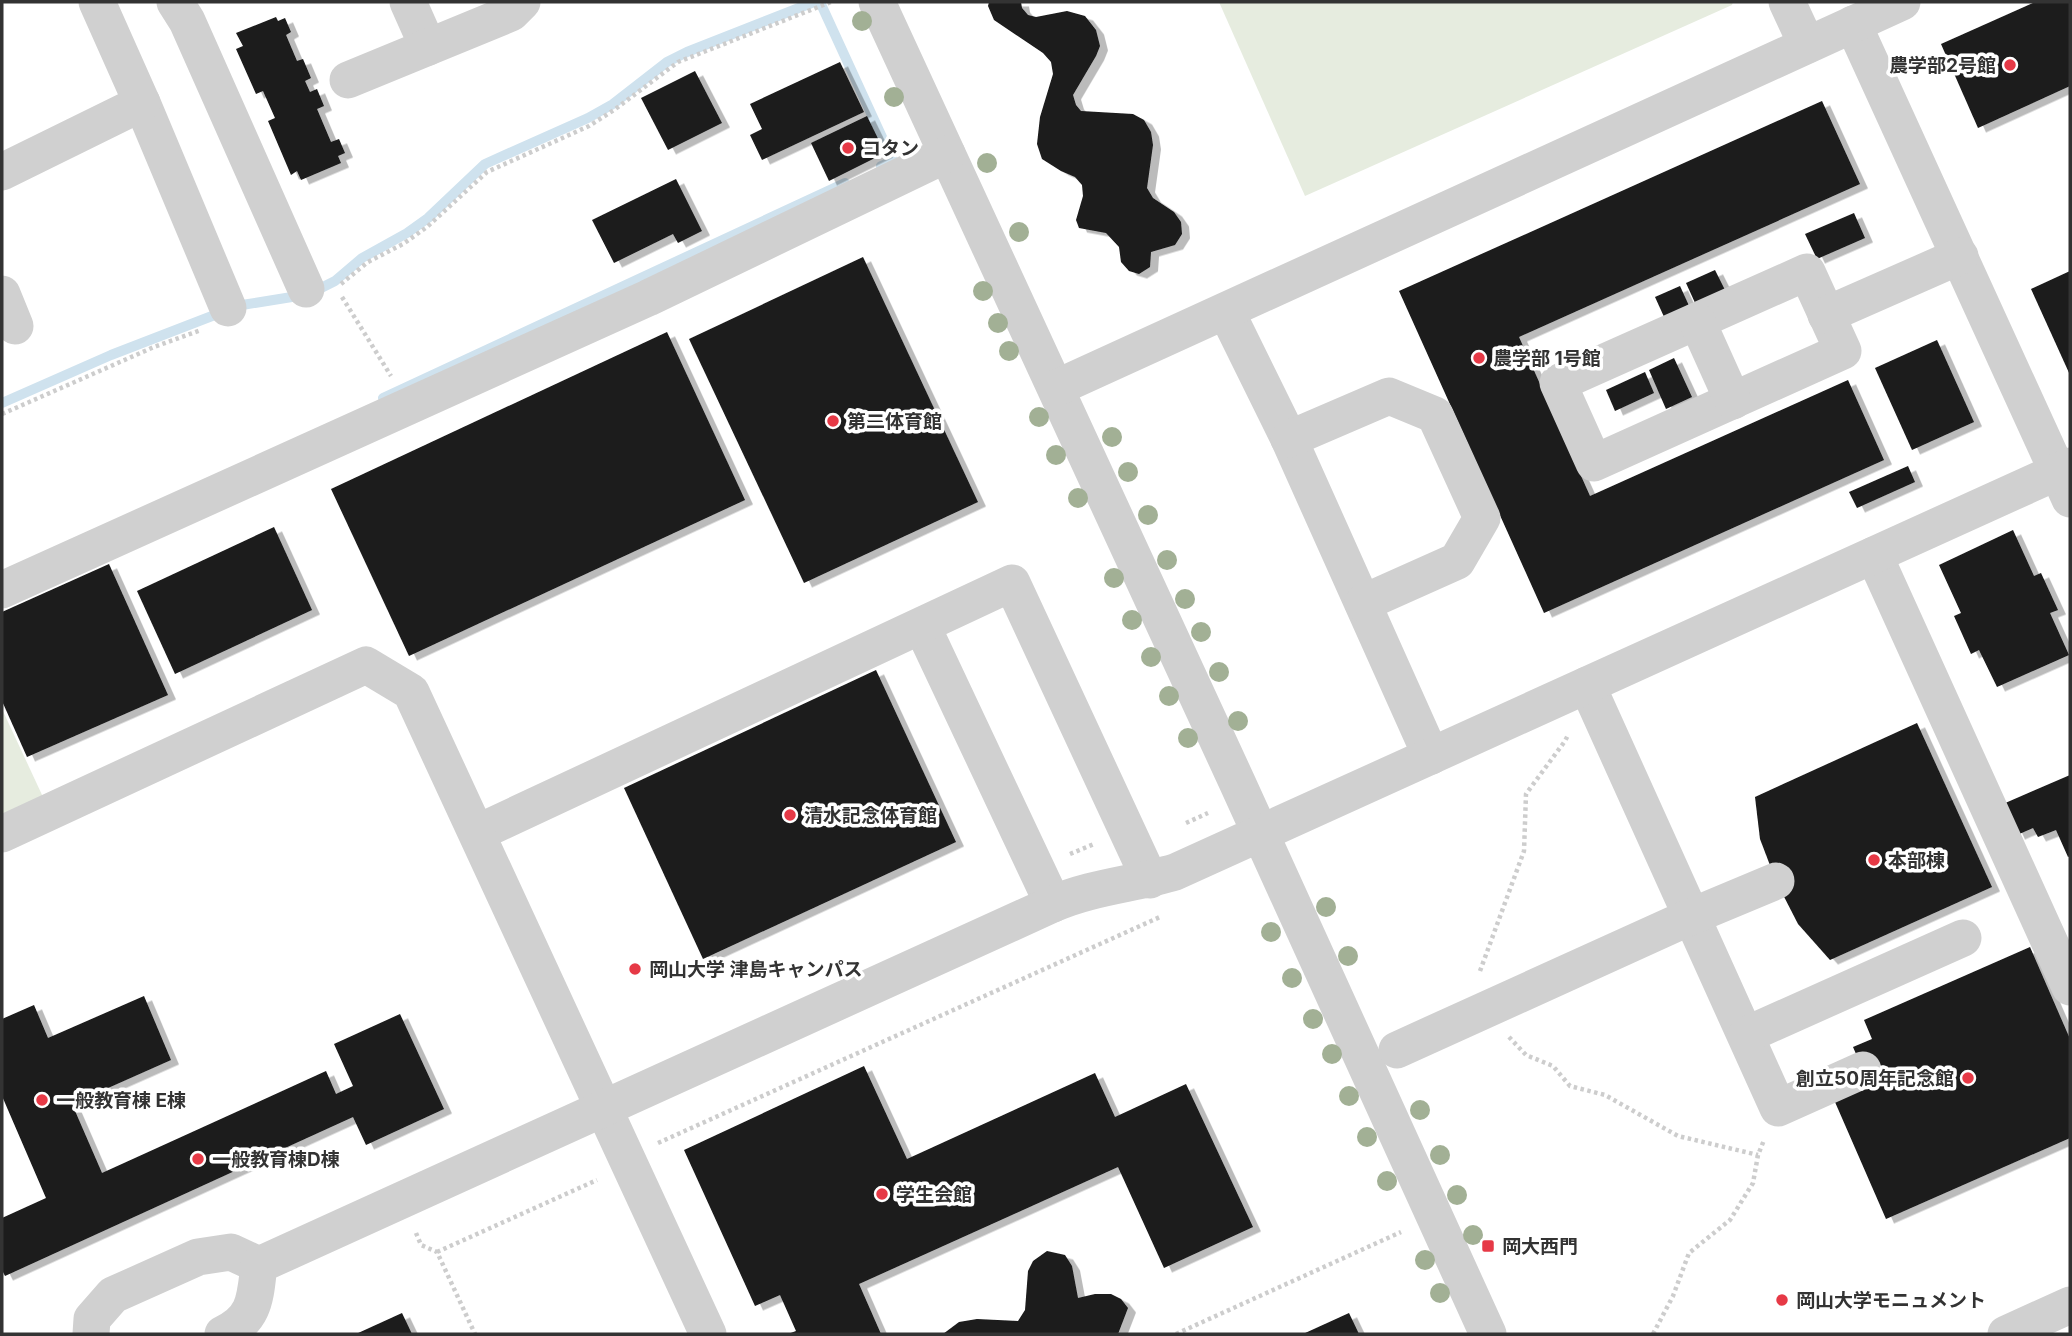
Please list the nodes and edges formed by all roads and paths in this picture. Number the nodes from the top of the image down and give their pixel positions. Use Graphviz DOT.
graph roads {
  1 [pos="97,2"];
  2 [pos="175,2"];
  3 [pos="408,2"];
  4 [pos="522,2"];
  5 [pos="831,2"];
  6 [pos="877,2"];
  7 [pos="1787,2"];
  8 [pos="1902,2"];
  9 [pos="1853,24"];
  10 [pos="1807,45"];
  11 [pos="428,47"];
  12 [pos="348,80"];
  13 [pos="142,103"];
  14 [pos="947,154"];
  15 [pos="2,172"];
  16 [pos="1959,256"];
  17 [pos="306,289"];
  18 [pos="1226,311"];
  19 [pos="1826,315"];
  20 [pos="219,317"];
  21 [pos="1697,321"];
  22 [pos="397,386"];
  23 [pos="1056,388"];
  24 [pos="1733,401"];
  25 [pos="2,414"];
  26 [pos="1289,439"];
  27 [pos="2066,479"];
  28 [pos="1874,555"];
  29 [pos="2,590"];
  30 [pos="1363,603"];
  31 [pos="922,626"];
  32 [pos="1587,685"];
  33 [pos="1431,756"];
  34 [pos="477,833"];
  35 [pos="1260,833"];
  36 [pos="2,834"];
  37 [pos="1150,880"];
  38 [pos="1776,881"];
  39 [pos="1053,904"];
  40 [pos="1171,912"];
  41 [pos="1690,917"];
  42 [pos="1963,938"];
  43 [pos="2070,987"];
  44 [pos="1746,1035"];
  45 [pos="1397,1050"];
  46 [pos="1863,1070"];
  47 [pos="1778,1108"];
  48 [pos="604,1109"];
  49 [pos="630,1165"];
  50 [pos="401,1201"];
  51 [pos="1402,1232"];
  52 [pos="437,1252"];
  53 [pos="259,1265"];
  54 [pos="2070,1305"];
  55 [pos="91,1334"];
  56 [pos="223,1334"];
  57 [pos="475,1334"];
  58 [pos="708,1334"];
  59 [pos="1176,1334"];
  60 [pos="1488,1334"];
  61 [pos="1653,1334"];
  62 [pos="2006,1334"];
  1 -- 13 [label="street"];
  2 -- 17 [label="street"];
  3 -- 11 [label="street"];
  4 -- 11 [label="street"];
  5 -- 22 [label="path"];
  6 -- 14 [label="street"];
  7 -- 10 [label="street"];
  8 -- 9 [label="street"];
  9 -- 10 [label="street"];
  9 -- 16 [label="street"];
  10 -- 18 [label="street"];
  11 -- 12 [label="street"];
  13 -- 15 [label="street"];
  13 -- 20 [label="street"];
  14 -- 23 [label="street"];
  14 -- 29 [label="street"];
  16 -- 19 [label="street"];
  16 -- 27 [label="street"];
  18 -- 23 [label="street"];
  18 -- 26 [label="street"];
  19 -- 21 [label="street"];
  19 -- 24 [label="street"];
  20 -- 25 [label="path"];
  21 -- 24 [label="street"];
  21 -- 24 [label="street"];
  23 -- 35 [label="street"];
  26 -- 30 [label="street"];
  26 -- 30 [label="street"];
  27 -- 28 [label="street"];
  28 -- 32 [label="street"];
  28 -- 43 [label="street"];
  30 -- 33 [label="street"];
  31 -- 34 [label="street"];
  31 -- 37 [label="street"];
  31 -- 39 [label="street"];
  32 -- 33 [label="street"];
  32 -- 41 [label="street"];
  33 -- 35 [label="street"];
  34 -- 36 [label="street"];
  34 -- 48 [label="street"];
  35 -- 37 [label="street"];
  35 -- 60 [label="street"];
  37 -- 39 [label="street"];
  38 -- 41 [label="street"];
  39 -- 48 [label="street"];
  40 -- 49 [label="path"];
  41 -- 44 [label="street"];
  41 -- 45 [label="street"];
  42 -- 44 [label="street"];
  44 -- 47 [label="street"];
  46 -- 47 [label="street"];
  47 -- 61 [label="path"];
  48 -- 49 [label="street"];
  48 -- 50 [label="street"];
  49 -- 52 [label="path"];
  49 -- 58 [label="street"];
  50 -- 52 [label="path"];
  50 -- 53 [label="street"];
  51 -- 59 [label="path"];
  52 -- 57 [label="path"];
  53 -- 55 [label="street"];
  53 -- 56 [label="street"];
  54 -- 62 [label="street"];
}
